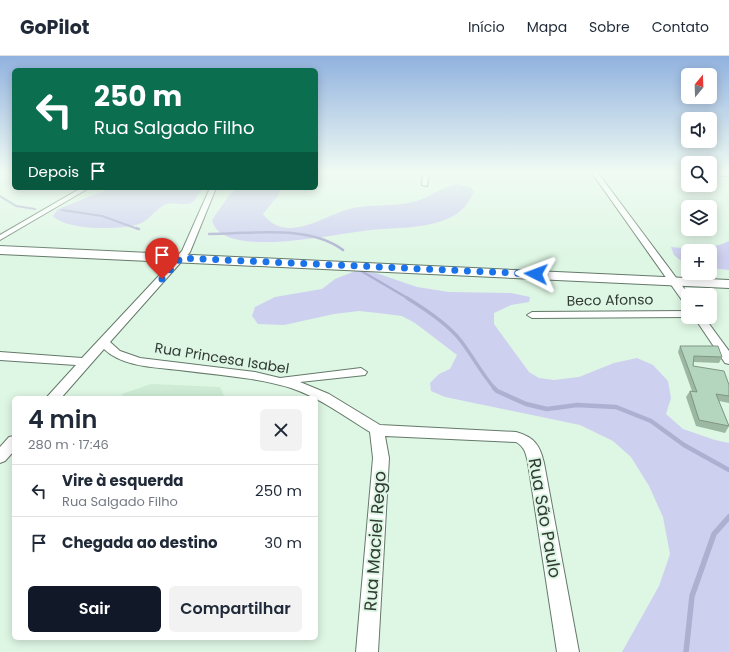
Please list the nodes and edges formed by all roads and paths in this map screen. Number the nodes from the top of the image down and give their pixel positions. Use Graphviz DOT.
graph roads {
  1 [pos="64,201"];
  2 [pos="206,201"];
  3 [pos="615,201"];
  4 [pos="0,238"];
  5 [pos="0,243"];
  6 [pos="0,250"];
  7 [pos="184,255"];
  8 [pos="681,273"];
  9 [pos="717,274"];
  10 [pos="670,275"];
  11 [pos="729,275"];
  12 [pos="729,284"];
  13 [pos="681,291"];
  14 [pos="681,314"];
  15 [pos="532,315"];
  16 [pos="704,324"];
  17 [pos="104,343"];
  18 [pos="0,356"];
  19 [pos="729,360"];
  20 [pos="85,362"];
  21 [pos="361,372"];
  22 [pos="278,381"];
  23 [pos="55,396"];
  24 [pos="377,430"];
  25 [pos="12,444"];
  26 [pos="0,457"];
  27 [pos="367,652"];
  28 [pos="568,652"];
  1 -- 4 [label="street"];
  2 -- 7 [label="street"];
  3 -- 10 [label="street"];
  5 -- 7 [label="main road"];
  6 -- 7 [label="main road"];
  7 -- 10 [label="main road"];
  7 -- 17 [label="street"];
  8 -- 10 [label="main road"];
  9 -- 11 [label="main road"];
  10 -- 12 [label="main road"];
  10 -- 13 [label="street"];
  14 -- 15 [label="street, Beco Afonso"];
  16 -- 19 [label="street"];
  17 -- 20 [label="street"];
  17 -- 22 [label="street, Rua Princesa Isabel"];
  18 -- 20 [label="street"];
  20 -- 23 [label="street"];
  21 -- 22 [label="street"];
  22 -- 24 [label="street, Rua Princesa Isabel"];
  24 -- 27 [label="street, Rua Maciel Rego"];
  24 -- 28 [label="street, Rua São Paulo"];
  25 -- 26 [label="street"];
}
